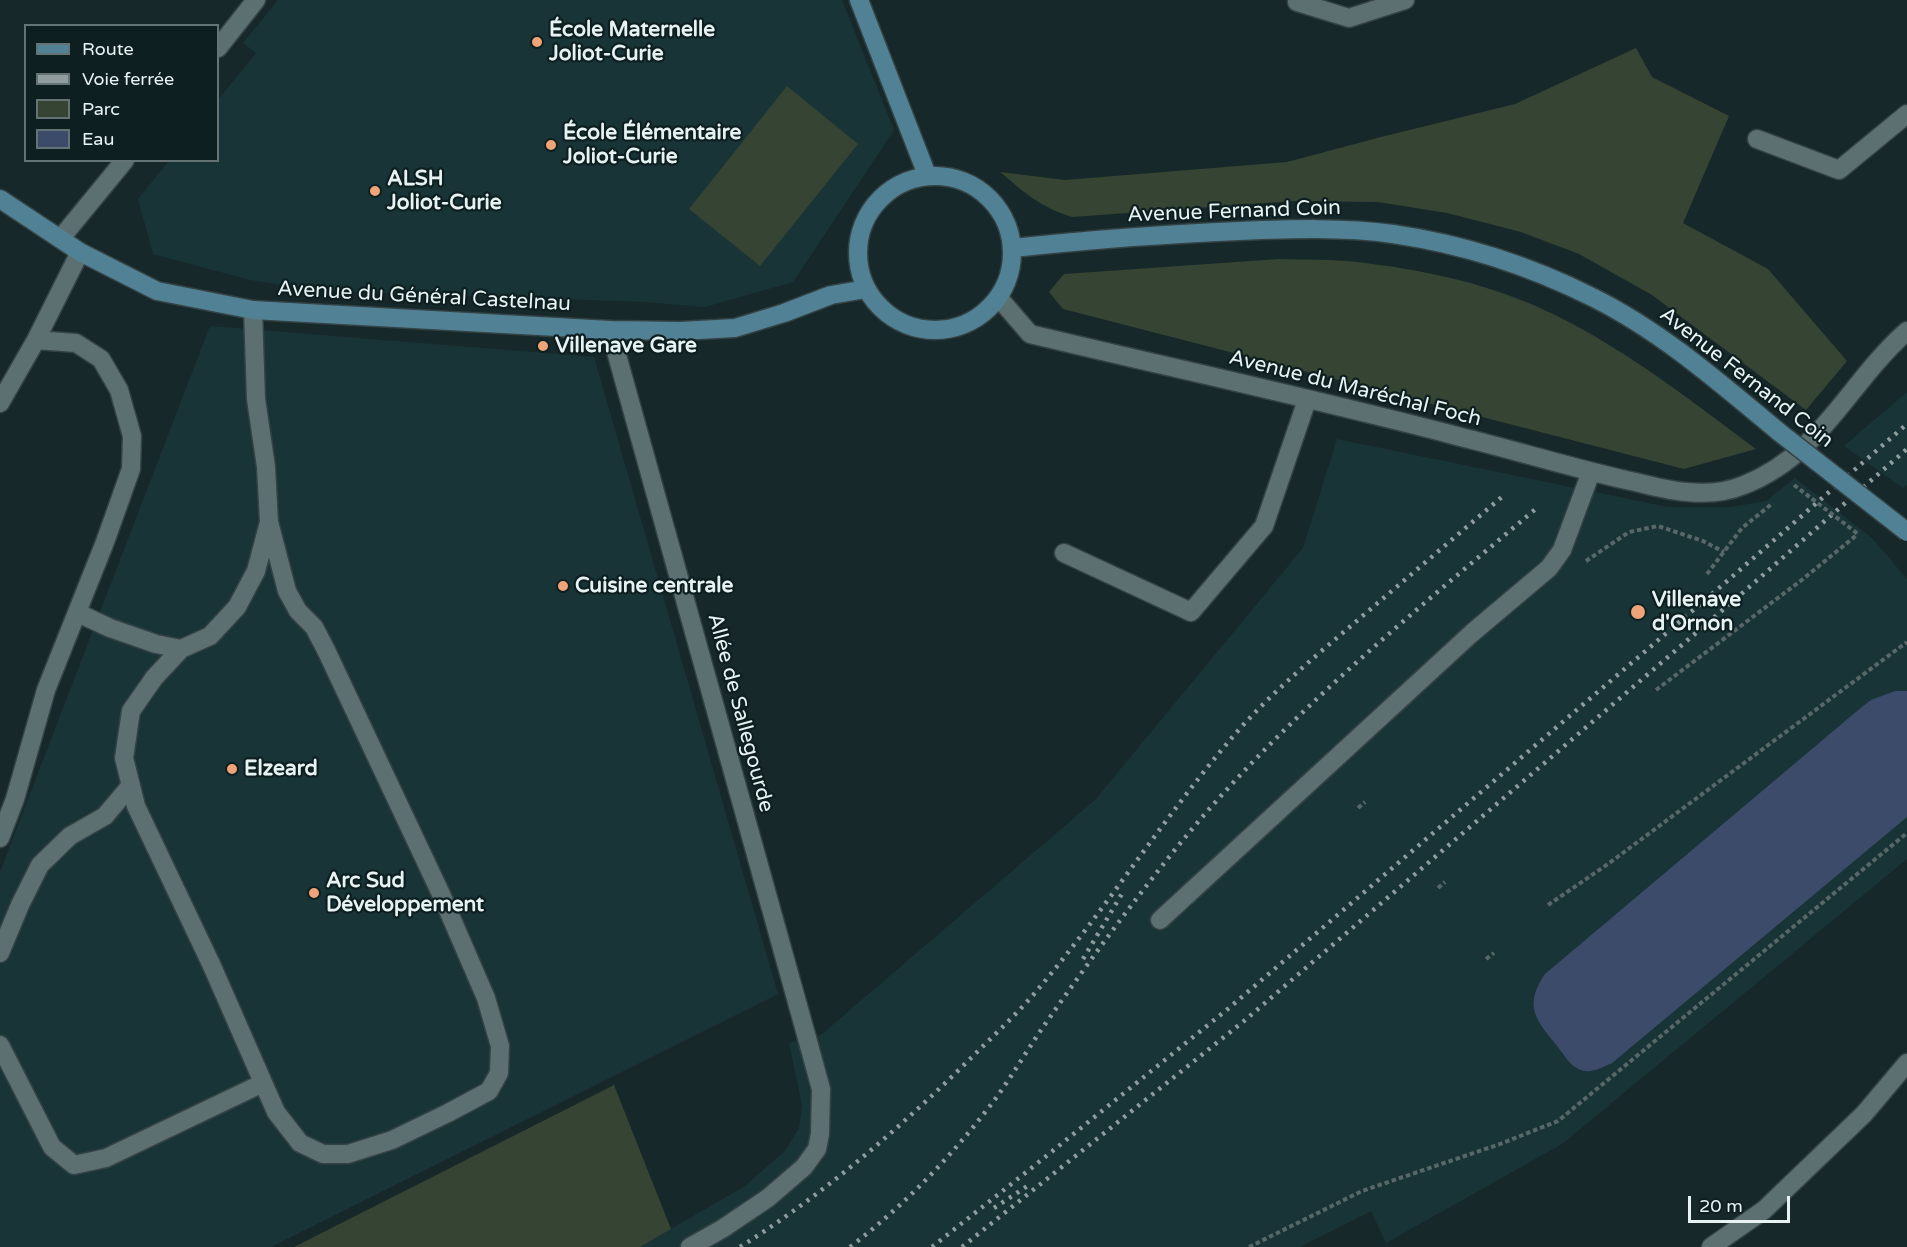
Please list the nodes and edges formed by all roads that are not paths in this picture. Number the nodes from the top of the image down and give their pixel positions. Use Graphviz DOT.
graph roads {
  1 [pos="256,0"];
  2 [pos="860,0"];
  3 [pos="1404,0"];
  4 [pos="1297,2"];
  5 [pos="219,47"];
  6 [pos="1907,114"];
  7 [pos="1757,139"];
  8 [pos="123,162"];
  9 [pos="927,175"];
  10 [pos="0,199"];
  11 [pos="61,238"];
  12 [pos="1013,248"];
  13 [pos="80,252"];
  14 [pos="866,289"];
  15 [pos="999,298"];
  16 [pos="253,310"];
  17 [pos="610,330"];
  18 [pos="1907,331"];
  19 [pos="36,340"];
  20 [pos="1307,400"];
  21 [pos="0,403"];
  22 [pos="1591,472"];
  23 [pos="269,522"];
  24 [pos="1907,532"];
  25 [pos="1064,553"];
  26 [pos="78,613"];
  27 [pos="181,648"];
  28 [pos="131,785"];
  29 [pos="0,838"];
  30 [pos="1160,920"];
  31 [pos="0,953"];
  32 [pos="0,1044"];
  33 [pos="1907,1063"];
  34 [pos="263,1083"];
  35 [pos="690,1247"];
  36 [pos="1711,1247"];
  1 -- 5 [label="street"];
  2 -- 9 [label="main road"];
  3 -- 4 [label="street"];
  6 -- 7 [label="street"];
  8 -- 11 [label="street"];
  9 -- 12 [label="main road"];
  9 -- 14 [label="main road"];
  10 -- 11 [label="main road, Avenue du Général Castelnau"];
  11 -- 13 [label="main road, Avenue du Général Castelnau"];
  12 -- 15 [label="main road"];
  12 -- 24 [label="main road, Avenue Fernand Coin, bridge"];
  13 -- 16 [label="main road, Avenue du Général Castelnau"];
  13 -- 19 [label="street"];
  14 -- 15 [label="main road"];
  14 -- 17 [label="main road, Avenue du Général Castelnau"];
  15 -- 20 [label="street, Avenue du Maréchal Foch"];
  16 -- 17 [label="main road, Avenue du Général Castelnau"];
  16 -- 23 [label="street"];
  17 -- 35 [label="street, Allée de Sallegourde"];
  18 -- 22 [label="street, Avenue du Maréchal Foch"];
  19 -- 21 [label="street"];
  19 -- 26 [label="street"];
  20 -- 22 [label="street, Avenue du Maréchal Foch"];
  20 -- 25 [label="street"];
  22 -- 30 [label="street"];
  23 -- 27 [label="street"];
  23 -- 34 [label="street"];
  26 -- 27 [label="street"];
  26 -- 29 [label="street"];
  27 -- 28 [label="street"];
  28 -- 31 [label="street"];
  28 -- 34 [label="street"];
  32 -- 34 [label="street"];
  33 -- 36 [label="street"];
}
